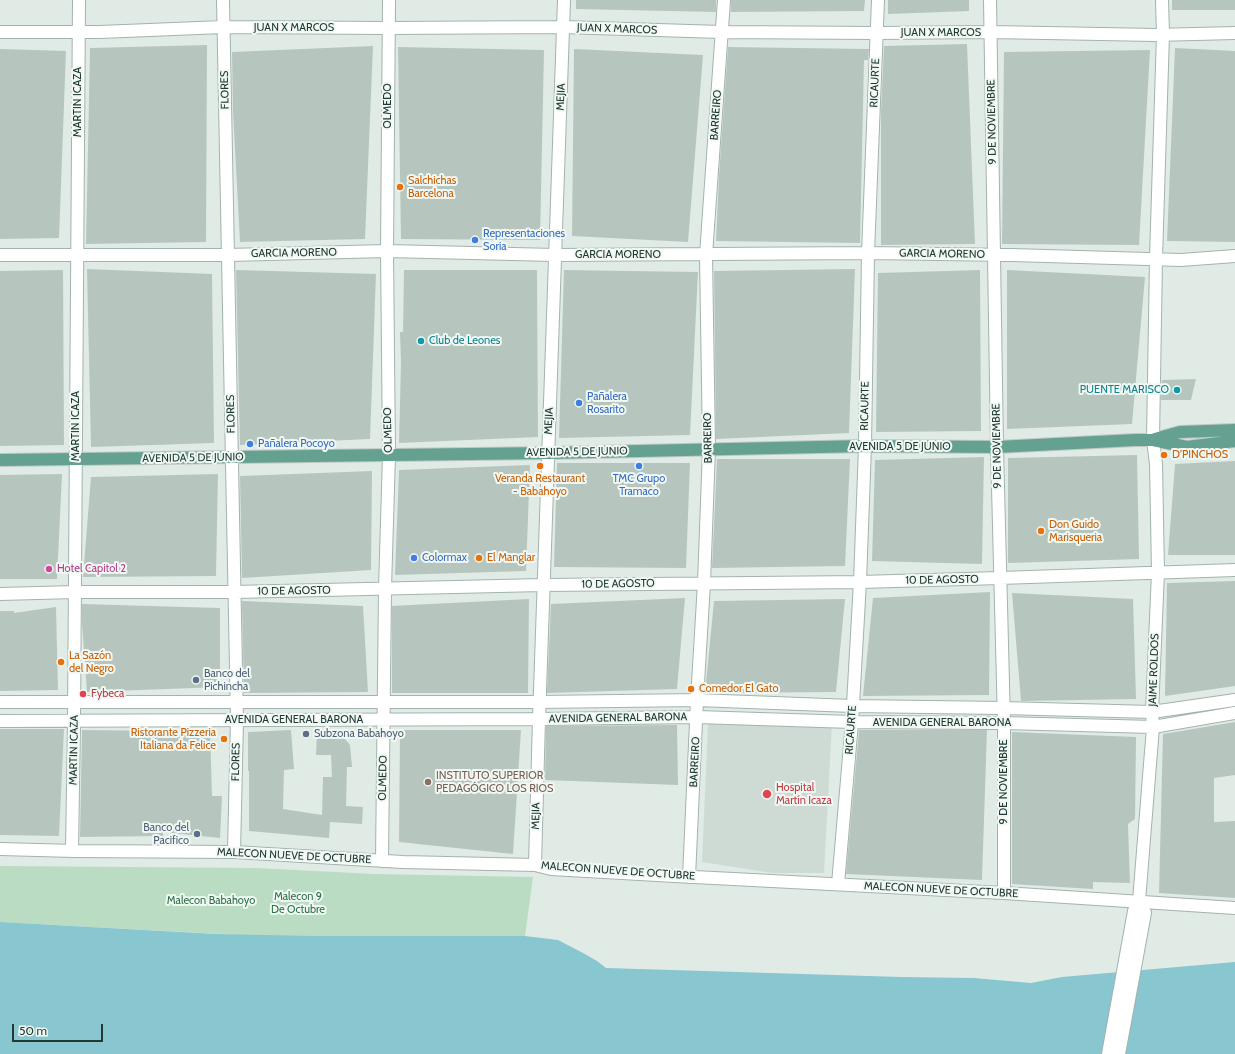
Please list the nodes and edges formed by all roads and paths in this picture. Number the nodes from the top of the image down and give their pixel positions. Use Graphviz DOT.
graph roads {
  1 [pos="79,0"];
  2 [pos="223,0"];
  3 [pos="389,0"];
  4 [pos="564,0"];
  5 [pos="724,0"];
  6 [pos="878,0"];
  7 [pos="990,0"];
  8 [pos="1162,0"];
  9 [pos="223,27"];
  10 [pos="563,27"];
  11 [pos="388,28"];
  12 [pos="0,32"];
  13 [pos="79,32"];
  14 [pos="721,32"];
  15 [pos="991,32"];
  16 [pos="877,33"];
  17 [pos="1235,33"];
  18 [pos="1163,34"];
  19 [pos="387,252"];
  20 [pos="868,253"];
  21 [pos="555,254"];
  22 [pos="0,255"];
  23 [pos="77,255"];
  24 [pos="228,255"];
  25 [pos="706,255"];
  26 [pos="994,255"];
  27 [pos="1235,256"];
  28 [pos="1156,258"];
  29 [pos="1235,430"];
  30 [pos="1153,440"];
  31 [pos="1235,441"];
  32 [pos="865,446"];
  33 [pos="997,447"];
  34 [pos="709,449"];
  35 [pos="548,453"];
  36 [pos="389,455"];
  37 [pos="232,457"];
  38 [pos="76,459"];
  39 [pos="0,460"];
  40 [pos="1235,570"];
  41 [pos="1158,572"];
  42 [pos="1000,578"];
  43 [pos="860,582"];
  44 [pos="704,583"];
  45 [pos="543,585"];
  46 [pos="385,588"];
  47 [pos="75,592"];
  48 [pos="234,592"];
  49 [pos="0,594"];
  50 [pos="697,700"];
  51 [pos="1235,700"];
  52 [pos="74,701"];
  53 [pos="237,701"];
  54 [pos="0,702"];
  55 [pos="384,702"];
  56 [pos="539,702"];
  57 [pos="852,706"];
  58 [pos="1003,708"];
  59 [pos="1152,712"];
  60 [pos="1235,713"];
  61 [pos="697,717"];
  62 [pos="538,719"];
  63 [pos="237,720"];
  64 [pos="384,720"];
  65 [pos="0,721"];
  66 [pos="74,721"];
  67 [pos="852,722"];
  68 [pos="1004,723"];
  69 [pos="1153,727"];
  70 [pos="0,849"];
  71 [pos="72,851"];
  72 [pos="234,852"];
  73 [pos="382,860"];
  74 [pos="535,865"];
  75 [pos="689,877"];
  76 [pos="838,884"];
  77 [pos="1004,893"];
  78 [pos="1139,901"];
  79 [pos="1235,908"];
  80 [pos="1108,1054"];
  81 [pos="1119,1054"];
  1 -- 13 [label="street, MARTIN ICAZA"];
  2 -- 9 [label="street, FLORES"];
  3 -- 11 [label="street, OLMEDO"];
  4 -- 10 [label="street, MEJIA"];
  5 -- 14 [label="street, BARREIRO"];
  6 -- 16 [label="street, RICAURTE"];
  7 -- 15 [label="street, 9 DE NOVIEMBRE"];
  8 -- 18 [label="street, JAIME ROLDOS"];
  9 -- 11 [label="street, JUAN X MARCOS"];
  9 -- 13 [label="street, JUAN X MARCOS"];
  9 -- 24 [label="street, FLORES"];
  10 -- 11 [label="street, JUAN X MARCOS"];
  10 -- 14 [label="street, JUAN X MARCOS"];
  10 -- 21 [label="street, MEJIA"];
  11 -- 19 [label="street, OLMEDO"];
  12 -- 13 [label="street, JUAN X MARCOS"];
  13 -- 23 [label="street, MARTIN ICAZA"];
  14 -- 16 [label="street, JUAN X MARCOS"];
  14 -- 25 [label="street, BARREIRO"];
  15 -- 16 [label="street, JUAN X MARCOS"];
  15 -- 18 [label="street, JUAN X MARCOS"];
  15 -- 26 [label="street, 9 DE NOVIEMBRE"];
  16 -- 20 [label="street, RICAURTE"];
  17 -- 18 [label="street, JUAN X MARCOS"];
  18 -- 28 [label="street, JAIME ROLDOS"];
  19 -- 21 [label="street, GARCIA MORENO"];
  19 -- 24 [label="street, GARCIA MORENO"];
  19 -- 36 [label="street, OLMEDO"];
  20 -- 25 [label="street, GARCIA MORENO"];
  20 -- 26 [label="street, GARCIA MORENO"];
  20 -- 32 [label="street, RICAURTE"];
  21 -- 25 [label="street, GARCIA MORENO"];
  21 -- 35 [label="street, MEJIA"];
  22 -- 23 [label="street, GARCIA MORENO"];
  23 -- 24 [label="street, GARCIA MORENO"];
  23 -- 38 [label="street, MARTIN ICAZA"];
  24 -- 37 [label="street, FLORES"];
  25 -- 34 [label="street, BARREIRO"];
  26 -- 28 [label="street, GARCIA MORENO"];
  26 -- 33 [label="street, 9 DE NOVIEMBRE"];
  27 -- 28 [label="street, GARCIA MORENO"];
  28 -- 30 [label="street, JAIME ROLDOS"];
  29 -- 30 [label="main road, AVENIDA 5 DE JUNIO"];
  30 -- 31 [label="main road, AVENIDA 5 DE JUNIO"];
  30 -- 33 [label="main road, AVENIDA 5 DE JUNIO"];
  30 -- 41 [label="street, JAIME ROLDOS"];
  32 -- 33 [label="main road, AVENIDA 5 DE JUNIO"];
  32 -- 34 [label="main road, AVENIDA 5 DE JUNIO"];
  32 -- 43 [label="street, RICAURTE"];
  33 -- 42 [label="street, 9 DE NOVIEMBRE"];
  34 -- 35 [label="main road, AVENIDA 5 DE JUNIO"];
  34 -- 44 [label="street, BARREIRO"];
  35 -- 36 [label="main road, AVENIDA 5 DE JUNIO"];
  35 -- 45 [label="street, MEJIA"];
  36 -- 37 [label="main road, AVENIDA 5 DE JUNIO"];
  36 -- 46 [label="street, OLMEDO"];
  37 -- 38 [label="main road, AVENIDA 5 DE JUNIO"];
  37 -- 48 [label="street, FLORES"];
  38 -- 39 [label="main road, AVENIDA 5 DE JUNIO"];
  38 -- 47 [label="street, MARTIN ICAZA"];
  40 -- 41 [label="street, 10 DE AGOSTO"];
  41 -- 42 [label="street, 10 DE AGOSTO"];
  41 -- 59 [label="street, JAIME ROLDOS"];
  42 -- 43 [label="street, 10 DE AGOSTO"];
  42 -- 58 [label="street, 9 DE NOVIEMBRE"];
  43 -- 44 [label="street, 10 DE AGOSTO"];
  43 -- 57 [label="street, RICAURTE"];
  44 -- 45 [label="street, 10 DE AGOSTO"];
  44 -- 50 [label="street, BARREIRO"];
  45 -- 46 [label="street, 10 DE AGOSTO"];
  45 -- 56 [label="street, MEJIA"];
  46 -- 48 [label="street, 10 DE AGOSTO"];
  46 -- 55 [label="street, OLMEDO"];
  47 -- 48 [label="street, 10 DE AGOSTO"];
  47 -- 49 [label="street, 10 DE AGOSTO"];
  47 -- 52 [label="street, MARTIN ICAZA"];
  48 -- 53 [label="street, FLORES"];
  50 -- 56 [label="street, AVENIDA GENERAL BARONA"];
  50 -- 57 [label="street, AVENIDA GENERAL BARONA"];
  50 -- 61 [label="street, BARREIRO"];
  51 -- 59 [label="street, AVENIDA GENERAL BARONA"];
  52 -- 53 [label="street, AVENIDA GENERAL BARONA"];
  52 -- 54 [label="street, AVENIDA GENERAL BARONA"];
  52 -- 66 [label="street, MARTIN ICAZA"];
  53 -- 55 [label="street, AVENIDA GENERAL BARONA"];
  53 -- 63 [label="street, FLORES"];
  55 -- 56 [label="street, AVENIDA GENERAL BARONA"];
  55 -- 64 [label="street, OLMEDO"];
  56 -- 62 [label="street, MEJIA"];
  57 -- 58 [label="street, AVENIDA GENERAL BARONA"];
  57 -- 67 [label="street, RICAURTE"];
  58 -- 59 [label="street, AVENIDA GENERAL BARONA"];
  58 -- 68 [label="street, 9 DE NOVIEMBRE"];
  59 -- 69 [label="street, JAIME ROLDOS"];
  60 -- 69 [label="street, AVENIDA GENERAL BARONA"];
  61 -- 62 [label="street, AVENIDA GENERAL BARONA"];
  61 -- 67 [label="street, AVENIDA GENERAL BARONA"];
  61 -- 75 [label="street, BARREIRO"];
  62 -- 64 [label="street, AVENIDA GENERAL BARONA"];
  62 -- 74 [label="street, MEJIA"];
  63 -- 64 [label="street, AVENIDA GENERAL BARONA"];
  63 -- 66 [label="street, AVENIDA GENERAL BARONA"];
  63 -- 72 [label="street, FLORES"];
  64 -- 73 [label="street, OLMEDO"];
  65 -- 66 [label="street, AVENIDA GENERAL BARONA"];
  66 -- 71 [label="street, MARTIN ICAZA"];
  67 -- 68 [label="street, AVENIDA GENERAL BARONA"];
  67 -- 76 [label="street, RICAURTE"];
  68 -- 69 [label="street, AVENIDA GENERAL BARONA"];
  68 -- 77 [label="street, 9 DE NOVIEMBRE"];
  69 -- 78 [label="street, JAIME ROLDOS"];
  70 -- 71 [label="street, MALECON NUEVE DE OCTUBRE"];
  71 -- 72 [label="street, MALECON NUEVE DE OCTUBRE"];
  72 -- 73 [label="street, MALECON NUEVE DE OCTUBRE"];
  73 -- 74 [label="street, MALECON NUEVE DE OCTUBRE"];
  74 -- 75 [label="street, MALECON NUEVE DE OCTUBRE"];
  75 -- 76 [label="street, MALECON NUEVE DE OCTUBRE"];
  76 -- 77 [label="street, MALECON NUEVE DE OCTUBRE"];
  77 -- 78 [label="street, MALECON NUEVE DE OCTUBRE"];
  78 -- 79 [label="street, MALECON NUEVE DE OCTUBRE"];
  78 -- 80 [label="street"];
  78 -- 81 [label="street"];
}
